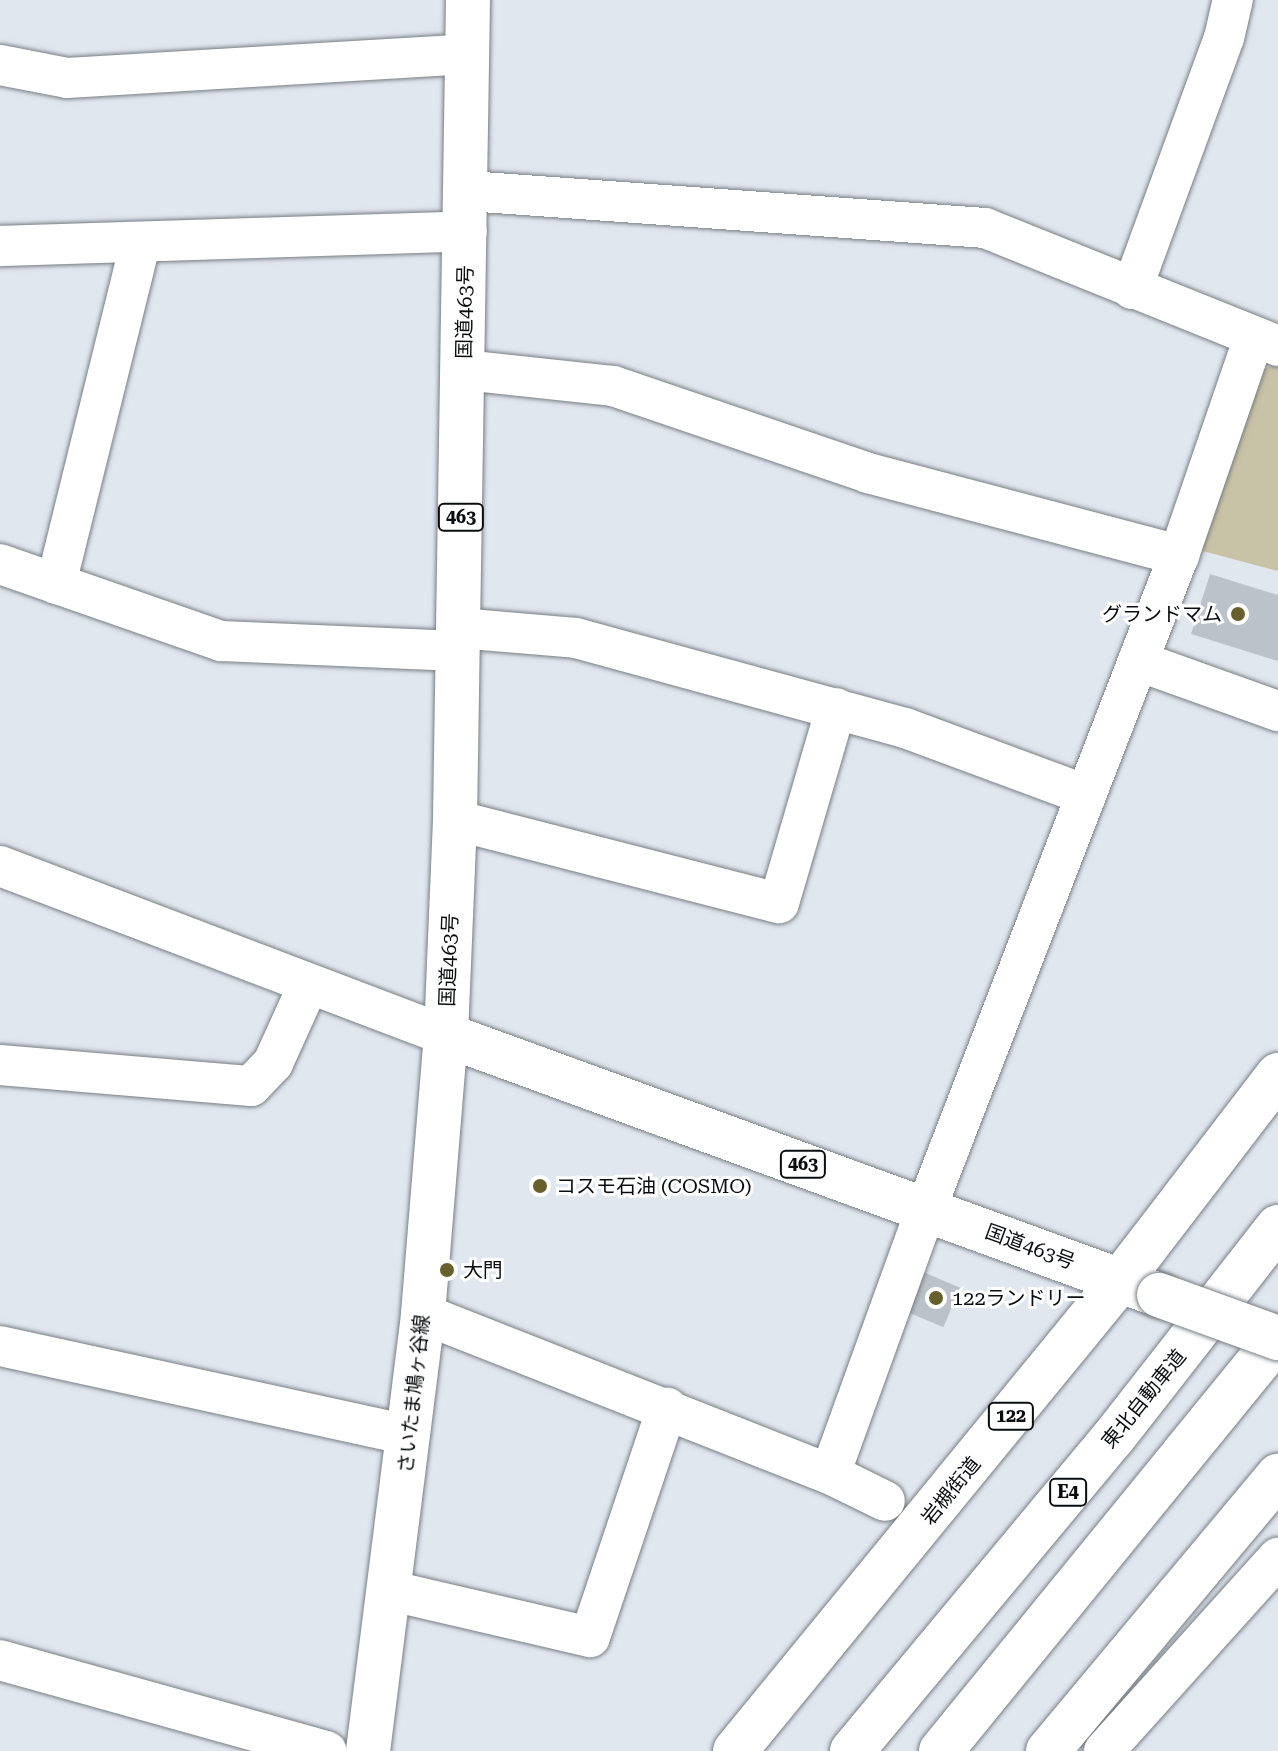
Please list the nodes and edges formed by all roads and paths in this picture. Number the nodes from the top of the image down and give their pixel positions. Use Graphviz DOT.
graph roads {
  1 [pos="468,0"];
  2 [pos="1233,0"];
  3 [pos="468,54"];
  4 [pos="0,65"];
  5 [pos="467,211"];
  6 [pos="140,244"];
  7 [pos="0,246"];
  8 [pos="1132,289"];
  9 [pos="1266,341"];
  10 [pos="464,370"];
  11 [pos="1179,555"];
  12 [pos="0,564"];
  13 [pos="56,584"];
  14 [pos="458,640"];
  15 [pos="1138,661"];
  16 [pos="836,708"];
  17 [pos="1278,711"];
  18 [pos="1086,795"];
  19 [pos="455,820"];
  20 [pos="0,866"];
  21 [pos="308,986"];
  22 [pos="446,1035"];
  23 [pos="0,1065"];
  24 [pos="1278,1075"];
  25 [pos="926,1209"];
  26 [pos="1278,1227"];
  27 [pos="1140,1288"];
  28 [pos="423,1314"];
  29 [pos="1278,1338"];
  30 [pos="0,1346"];
  31 [pos="667,1408"];
  32 [pos="409,1435"];
  33 [pos="830,1474"];
  34 [pos="1278,1476"];
  35 [pos="885,1501"];
  36 [pos="1277,1564"];
  37 [pos="392,1591"];
  38 [pos="0,1660"];
  39 [pos="327,1751"];
  40 [pos="368,1751"];
  41 [pos="735,1751"];
  42 [pos="852,1751"];
  43 [pos="941,1751"];
  44 [pos="1048,1751"];
  45 [pos="1104,1751"];
  1 -- 3 [label="main road, 国道463号 / 463"];
  2 -- 8 [label="street"];
  3 -- 4 [label="street"];
  3 -- 5 [label="main road, 国道463号 / 463"];
  5 -- 6 [label="street"];
  5 -- 8 [label="street"];
  5 -- 10 [label="main road, 国道463号 / 463"];
  6 -- 7 [label="street"];
  6 -- 13 [label="street"];
  8 -- 9 [label="street"];
  9 -- 11 [label="street"];
  10 -- 11 [label="street"];
  10 -- 14 [label="main road, 国道463号 / 463"];
  11 -- 15 [label="street"];
  12 -- 13 [label="street"];
  13 -- 14 [label="street"];
  14 -- 16 [label="street"];
  14 -- 19 [label="main road, 国道463号 / 463"];
  15 -- 17 [label="street"];
  15 -- 18 [label="street"];
  16 -- 18 [label="street"];
  16 -- 19 [label="street"];
  18 -- 25 [label="street"];
  19 -- 22 [label="main road, 国道463号 / 463"];
  20 -- 21 [label="street"];
  21 -- 22 [label="street"];
  21 -- 23 [label="street"];
  22 -- 25 [label="main road, 国道463号 / 463"];
  22 -- 28 [label="main road, さいたま鳩ヶ谷線"];
  24 -- 27 [label="main road, 岩槻街道 / 122"];
  25 -- 27 [label="main road, 国道463号 / 463"];
  25 -- 33 [label="street"];
  26 -- 42 [label="main road, 東北自動車道 / E4"];
  27 -- 29 [label="main road, 国道463号 / 463, bridge"];
  27 -- 41 [label="main road, 岩槻街道 / 122"];
  28 -- 31 [label="street"];
  28 -- 32 [label="main road, さいたま鳩ヶ谷線"];
  29 -- 43 [label="main road"];
  30 -- 32 [label="street"];
  31 -- 33 [label="street"];
  31 -- 37 [label="street"];
  32 -- 37 [label="main road, さいたま鳩ヶ谷線"];
  33 -- 35 [label="street"];
  34 -- 44 [label="main road"];
  36 -- 45 [label="street"];
  37 -- 40 [label="main road, さいたま鳩ヶ谷線"];
  38 -- 39 [label="street"];
}
